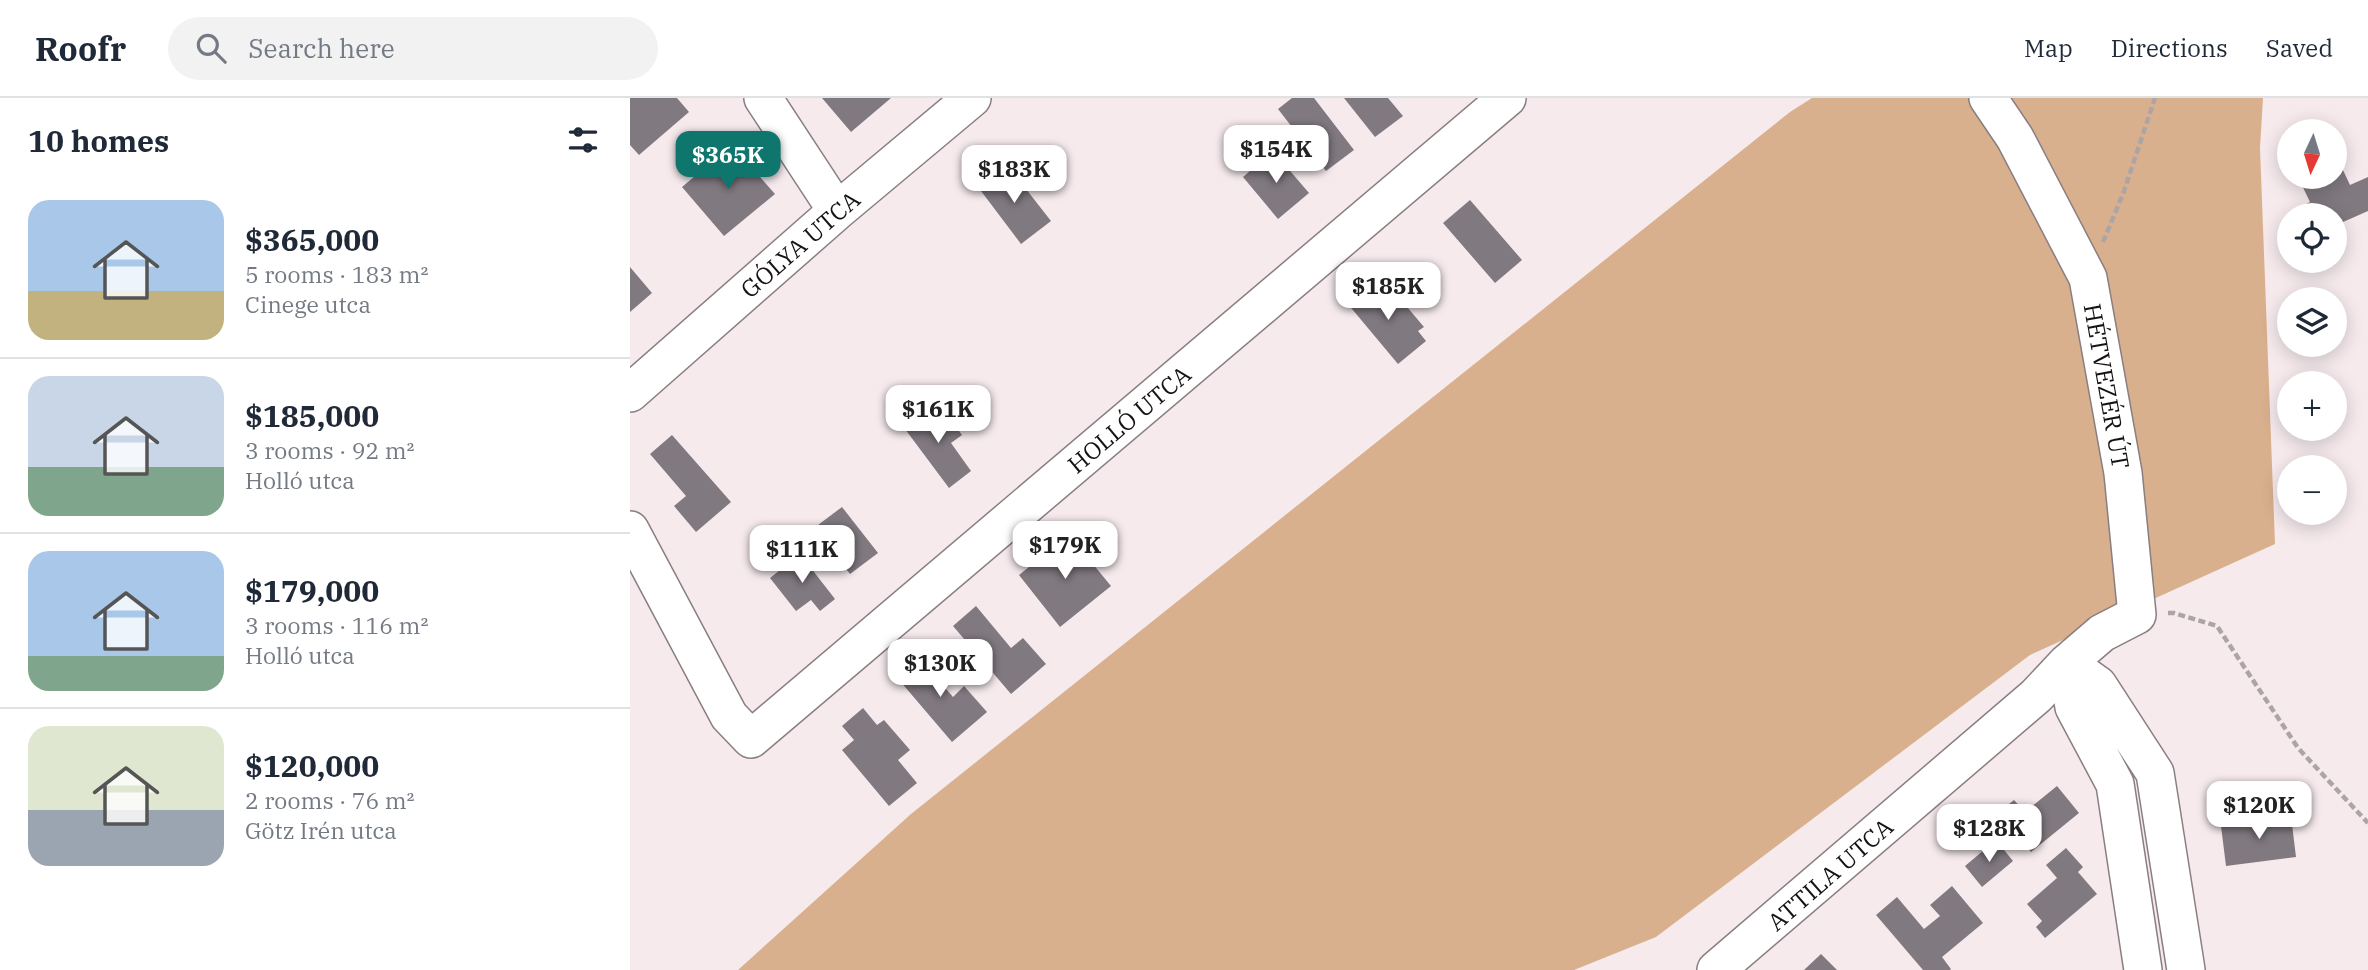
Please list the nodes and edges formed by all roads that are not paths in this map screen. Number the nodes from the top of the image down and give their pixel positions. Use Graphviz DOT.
graph roads {
  1 [pos="763,98"];
  2 [pos="972,98"];
  3 [pos="1507,98"];
  4 [pos="1988,98"];
  5 [pos="837,211"];
  6 [pos="630,393"];
  7 [pos="630,530"];
  8 [pos="2067,663"];
  9 [pos="1716,970"];
  10 [pos="2143,970"];
  11 [pos="2186,970"];
  1 -- 5 [label="street"];
  2 -- 5 [label="street, GÓLYA UTCA"];
  3 -- 7 [label="street, HOLLÓ UTCA"];
  4 -- 8 [label="street, HÉTVEZÉR ÚT"];
  5 -- 6 [label="street, GÓLYA UTCA"];
  8 -- 9 [label="street, ATTILA UTCA"];
  8 -- 10 [label="street"];
  8 -- 11 [label="street"];
}
